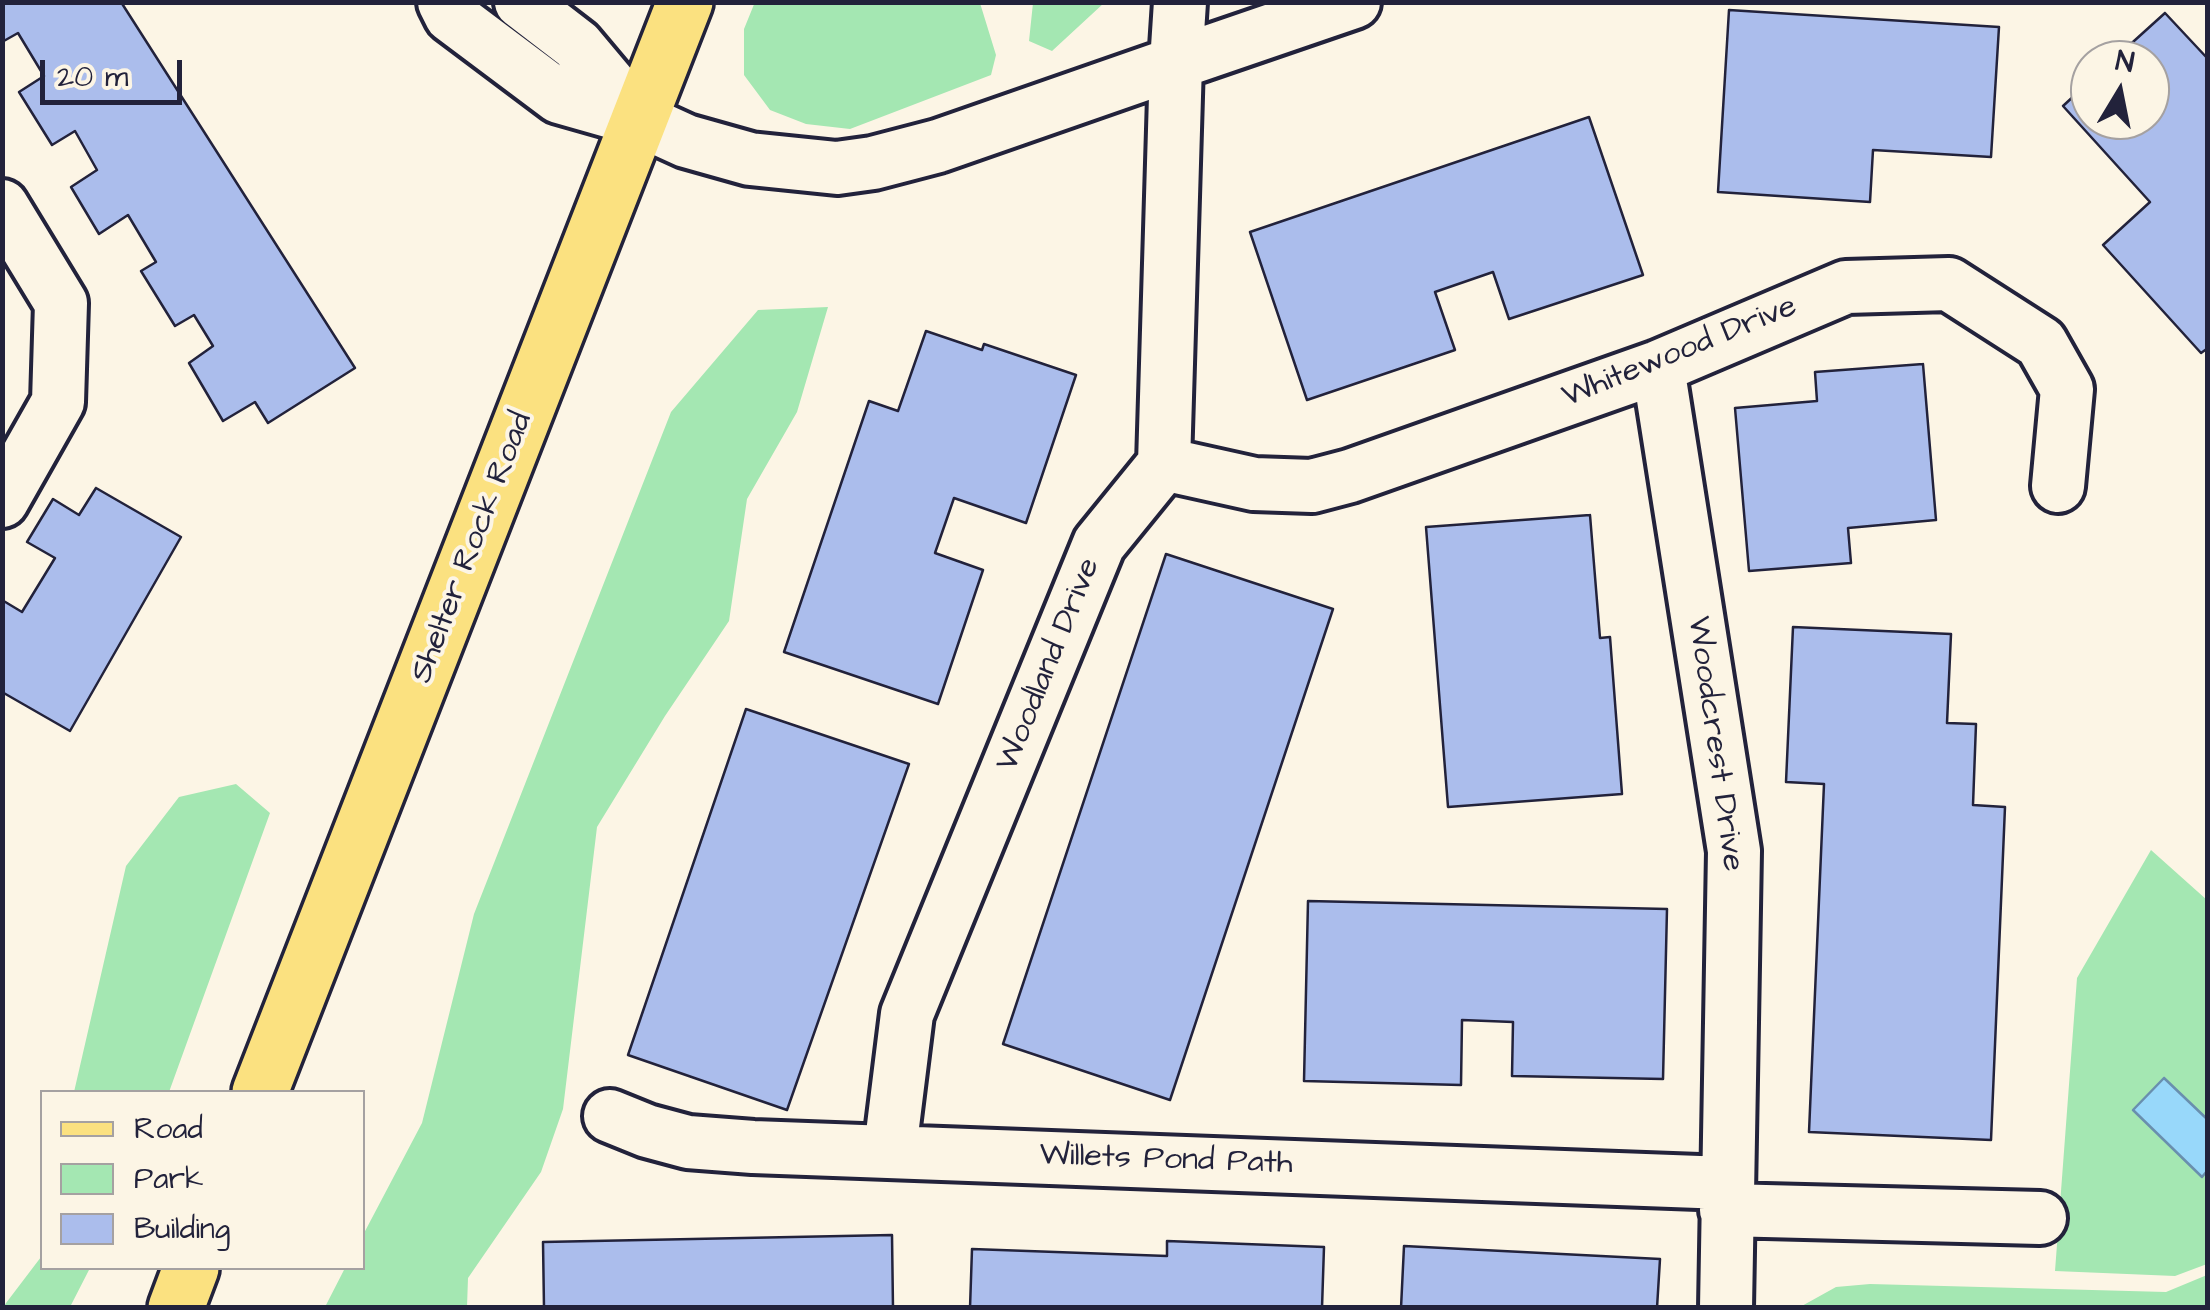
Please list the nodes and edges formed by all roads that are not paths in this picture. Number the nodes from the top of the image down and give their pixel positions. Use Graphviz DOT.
graph roads {
  1 [pos="444,2"];
  2 [pos="522,2"];
  3 [pos="684,2"];
  4 [pos="1180,2"];
  5 [pos="1354,2"];
  6 [pos="1176,63"];
  7 [pos="640,120"];
  8 [pos="2,206"];
  9 [pos="1658,366"];
  10 [pos="1164,464"];
  11 [pos="2058,486"];
  12 [pos="2,501"];
  13 [pos="261,1090"];
  14 [pos="610,1116"];
  15 [pos="890,1150"];
  16 [pos="1726,1197"];
  17 [pos="2040,1218"];
  18 [pos="190,1270"];
  19 [pos="176,1308"];
  20 [pos="1726,1308"];
  1 -- 7 [label="street"];
  2 -- 7 [label="street"];
  3 -- 7 [label="main road, Shelter Rock Road"];
  4 -- 6 [label="street"];
  5 -- 6 [label="street"];
  6 -- 7 [label="street"];
  6 -- 10 [label="street"];
  7 -- 13 [label="main road, Shelter Rock Road"];
  8 -- 12 [label="street"];
  9 -- 10 [label="street, Whitewood Drive"];
  9 -- 11 [label="street, Whitewood Drive"];
  9 -- 16 [label="street, Woodcrest Drive"];
  10 -- 15 [label="street, Woodland Drive"];
  14 -- 15 [label="street, Willets Pond Path"];
  15 -- 16 [label="street, Willets Pond Path"];
  16 -- 17 [label="street, Willets Pond Path"];
  16 -- 20 [label="street, Woodcrest Drive"];
  18 -- 19 [label="main road"];
}
